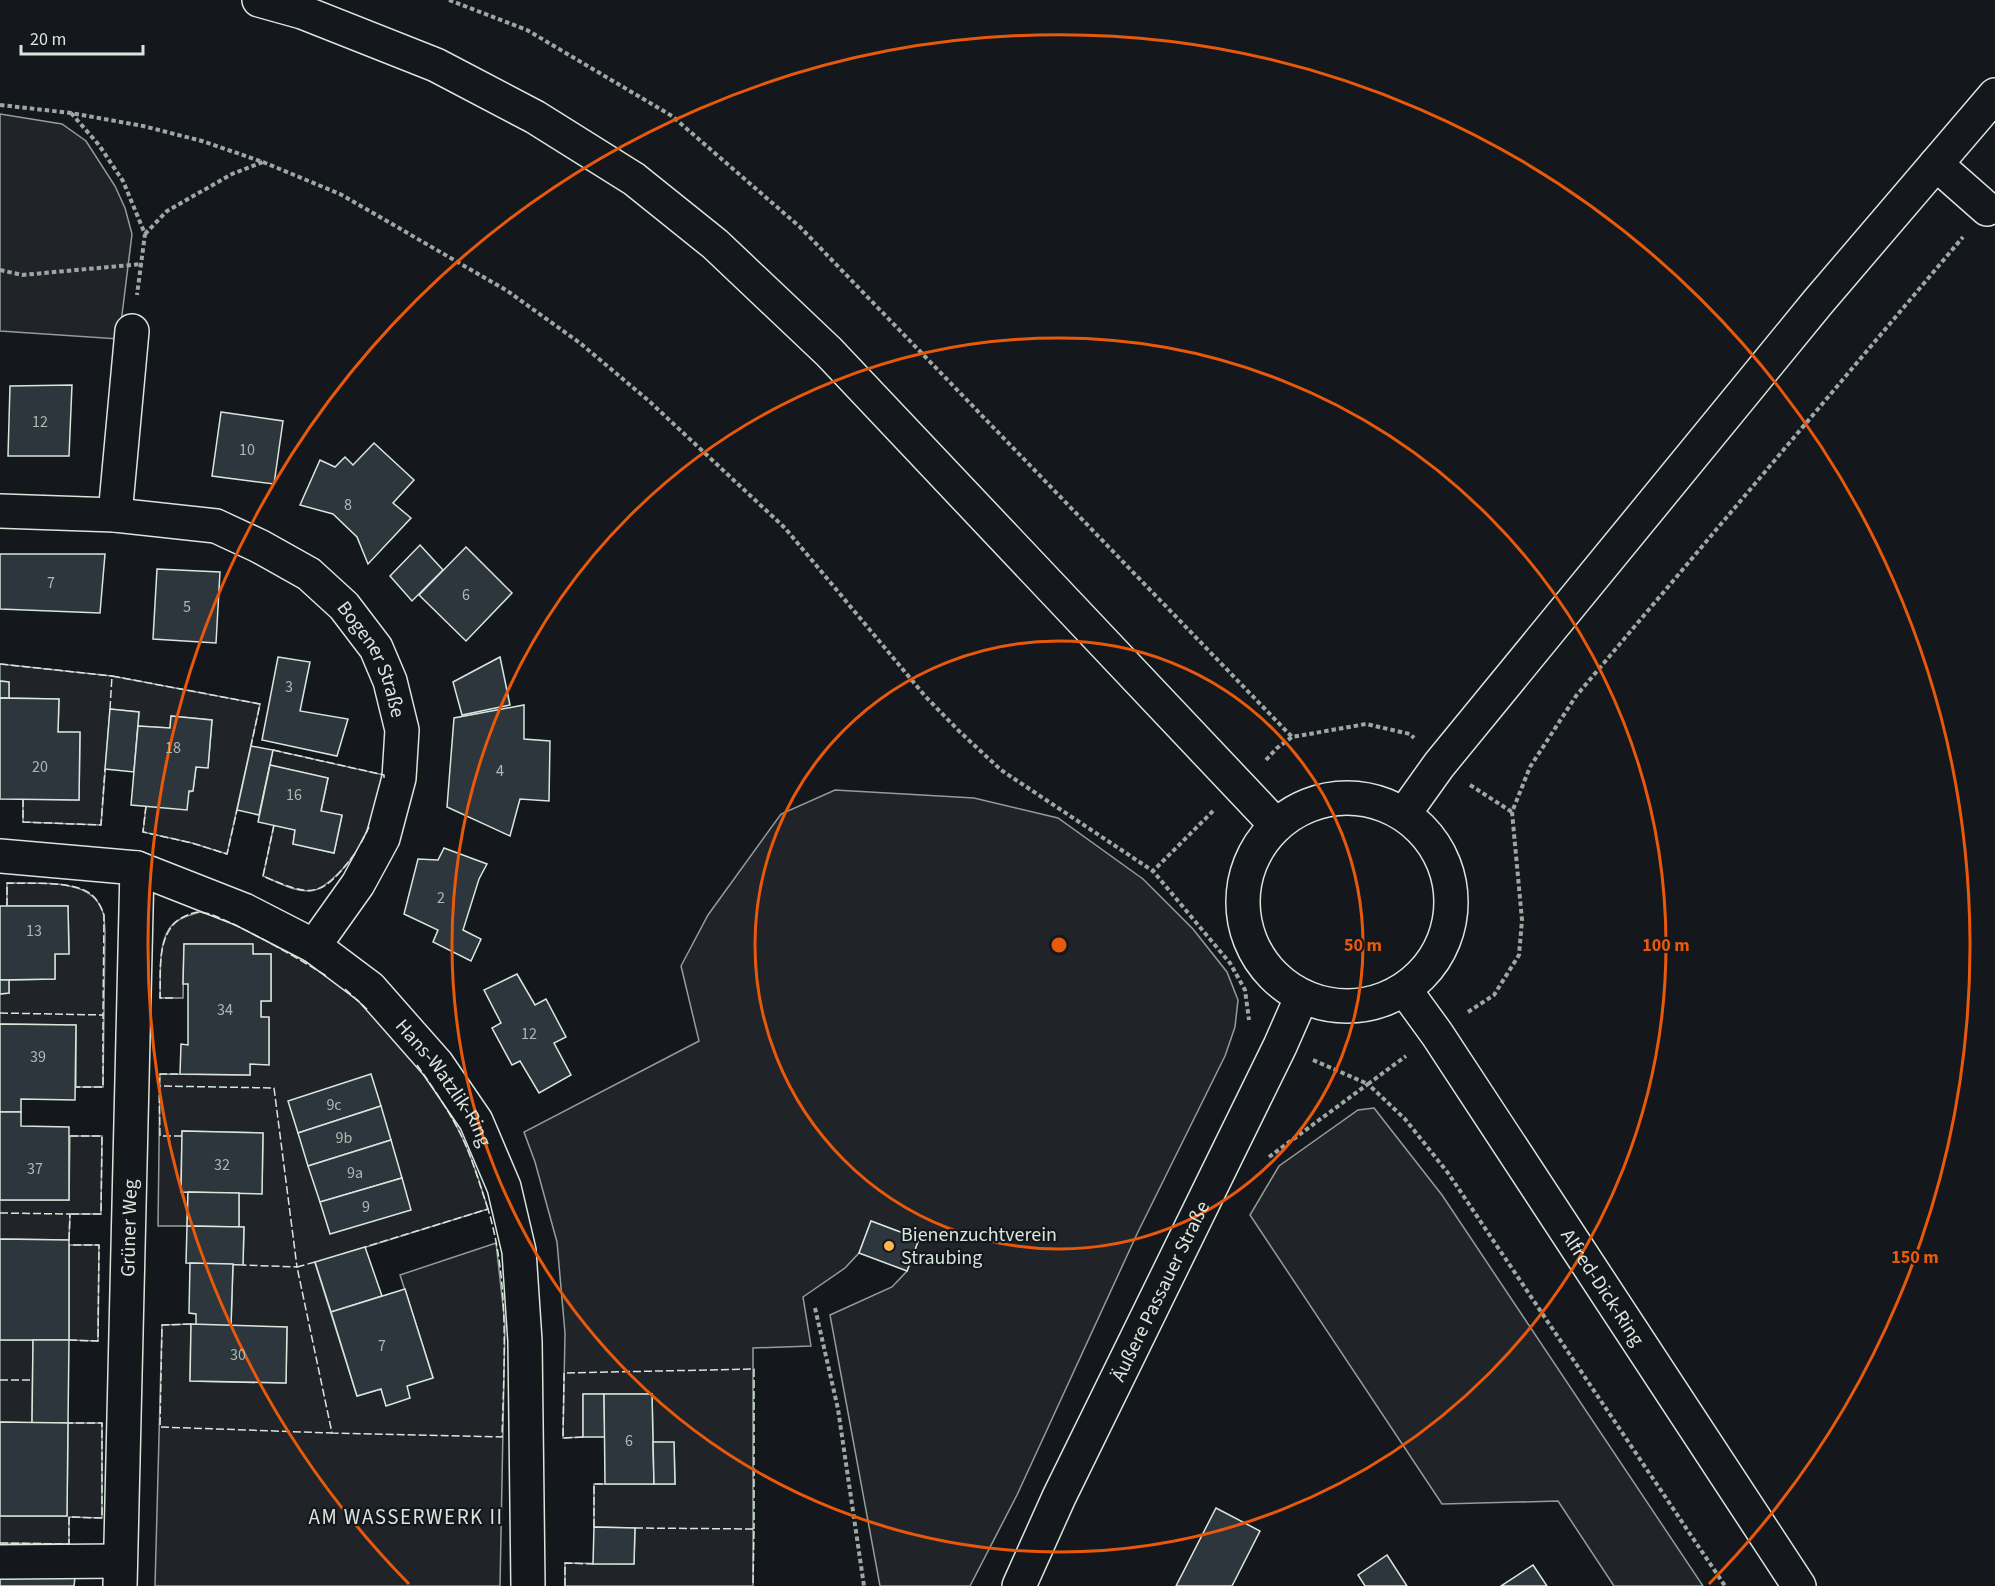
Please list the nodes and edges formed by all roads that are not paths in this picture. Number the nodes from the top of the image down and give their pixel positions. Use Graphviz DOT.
graph roads {
  1 [pos="260,0"];
  2 [pos="1995,95"];
  3 [pos="1936,164"];
  4 [pos="1987,208"];
  5 [pos="132,331"];
  6 [pos="0,511"];
  7 [pos="115,515"];
  8 [pos="1404,814"];
  9 [pos="1276,825"];
  10 [pos="0,856"];
  11 [pos="137,868"];
  12 [pos="314,946"];
  13 [pos="1405,990"];
  14 [pos="1302,996"];
  15 [pos="0,1562"];
  16 [pos="120,1574"];
  17 [pos="528,1586"];
  18 [pos="1019,1586"];
  19 [pos="1799,1586"];
  1 -- 9 [label="main road"];
  2 -- 3 [label="main road"];
  3 -- 4 [label="main road"];
  3 -- 8 [label="main road"];
  5 -- 7 [label="main road"];
  6 -- 7 [label="main road, Bogener Straße"];
  7 -- 12 [label="main road, Bogener Straße"];
  8 -- 9 [label="main road"];
  8 -- 13 [label="main road"];
  9 -- 14 [label="main road"];
  10 -- 11 [label="main road, Hans-Watzlik-Ring"];
  11 -- 12 [label="main road, Hans-Watzlik-Ring"];
  11 -- 16 [label="main road, Grüner Weg"];
  12 -- 17 [label="main road, Hans-Watzlik-Ring"];
  13 -- 14 [label="main road"];
  13 -- 19 [label="main road, Alfred-Dick-Ring"];
  14 -- 18 [label="main road, Äußere Passauer Straße"];
  15 -- 16 [label="main road"];
}
